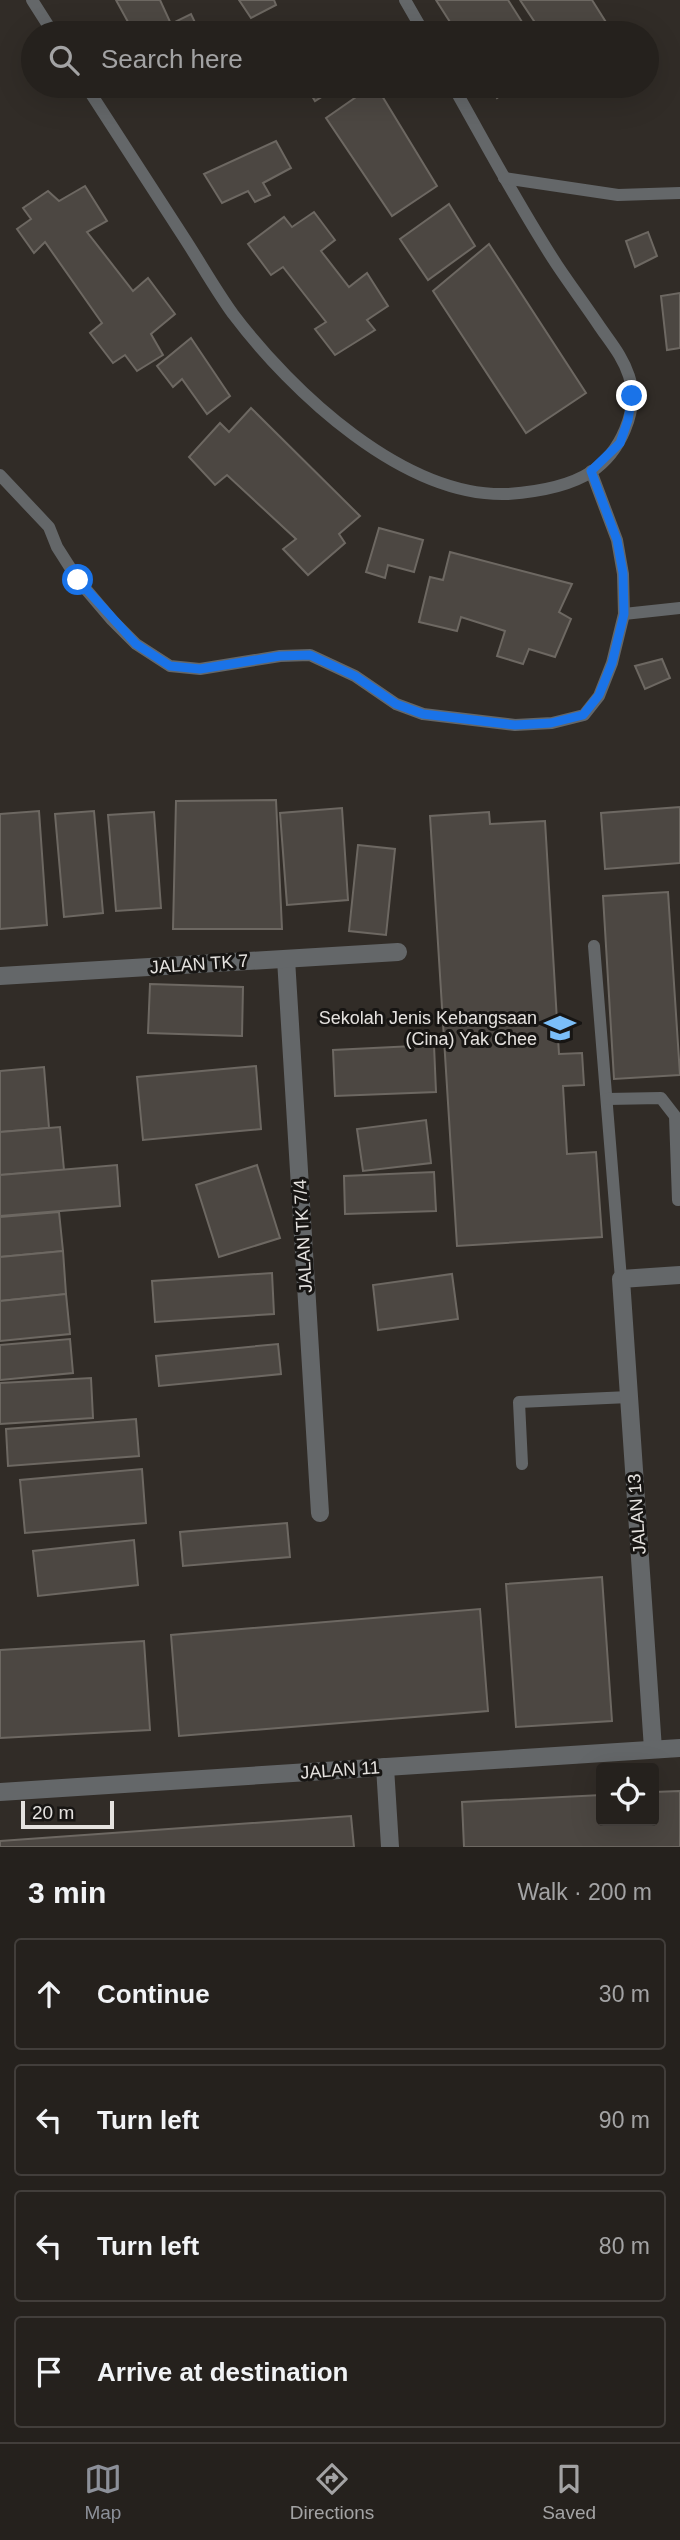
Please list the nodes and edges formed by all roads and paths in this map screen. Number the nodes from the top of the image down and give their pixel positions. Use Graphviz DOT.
graph roads {
  1 [pos="32,0"];
  2 [pos="405,0"];
  3 [pos="45,21"];
  4 [pos="417,21"];
  5 [pos="94,98"];
  6 [pos="460,98"];
  7 [pos="504,178"];
  8 [pos="680,193"];
  9 [pos="591,471"];
  10 [pos="0,475"];
  11 [pos="680,608"];
  12 [pos="624,614"];
  13 [pos="594,946"];
  14 [pos="398,952"];
  15 [pos="286,959"];
  16 [pos="0,976"];
  17 [pos="607,1100"];
  18 [pos="678,1200"];
  19 [pos="680,1275"];
  20 [pos="621,1279"];
  21 [pos="629,1397"];
  22 [pos="522,1464"];
  23 [pos="320,1513"];
  24 [pos="680,1748"];
  25 [pos="653,1749"];
  26 [pos="385,1767"];
  27 [pos="0,1792"];
  28 [pos="390,1847"];
  1 -- 3 [label="lane"];
  2 -- 4 [label="lane"];
  5 -- 9 [label="lane"];
  6 -- 7 [label="lane"];
  7 -- 8 [label="lane"];
  7 -- 9 [label="lane"];
  9 -- 12 [label="lane"];
  10 -- 12 [label="lane"];
  11 -- 12 [label="lane"];
  13 -- 17 [label="lane"];
  14 -- 15 [label="street, JALAN TK 7"];
  15 -- 16 [label="street, JALAN TK 7"];
  15 -- 23 [label="street, JALAN TK 7/4"];
  17 -- 18 [label="lane"];
  17 -- 20 [label="lane"];
  19 -- 20 [label="street"];
  20 -- 21 [label="street, JALAN 13"];
  21 -- 22 [label="lane"];
  21 -- 25 [label="street, JALAN 13"];
  24 -- 25 [label="street, JALAN 11"];
  25 -- 26 [label="street, JALAN 11"];
  26 -- 27 [label="street, JALAN 11"];
  26 -- 28 [label="street"];
}
